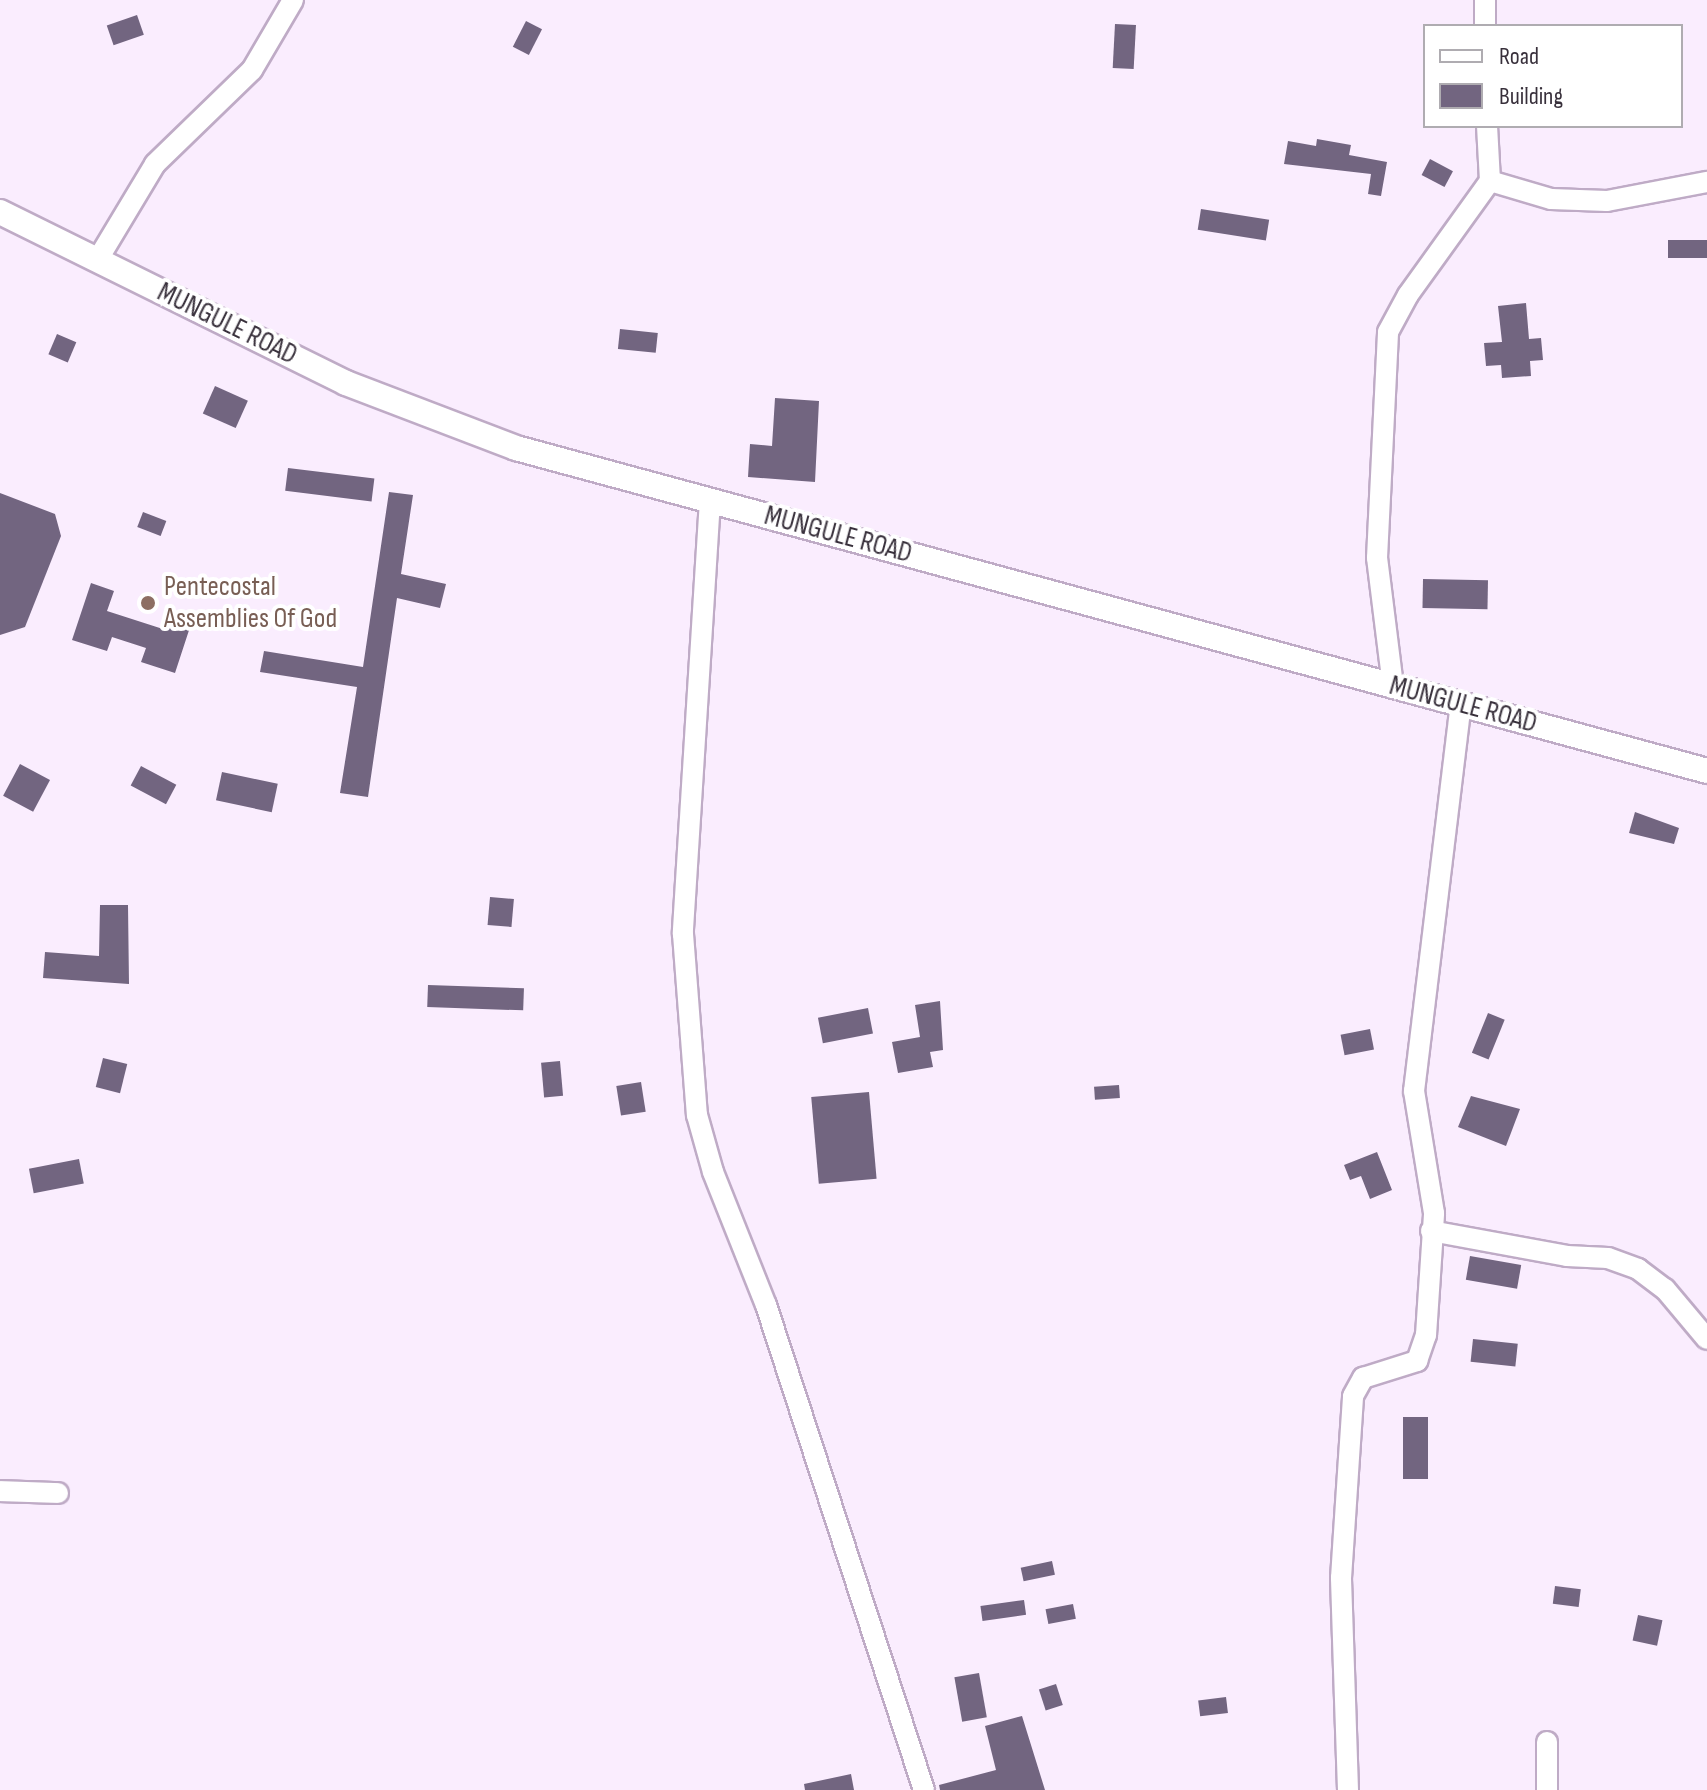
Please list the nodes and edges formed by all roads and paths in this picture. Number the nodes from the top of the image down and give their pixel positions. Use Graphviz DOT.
graph roads {
  1 [pos="293,0"];
  2 [pos="1485,0"];
  3 [pos="1485,24"];
  4 [pos="1487,128"];
  5 [pos="1490,181"];
  6 [pos="1707,182"];
  7 [pos="0,212"];
  8 [pos="98,259"];
  9 [pos="710,500"];
  10 [pos="1393,686"];
  11 [pos="1461,703"];
  12 [pos="1707,771"];
  13 [pos="1431,1231"];
  14 [pos="1707,1339"];
  15 [pos="0,1491"];
  16 [pos="58,1493"];
  17 [pos="1547,1742"];
  18 [pos="924,1790"];
  19 [pos="1348,1790"];
  20 [pos="1547,1790"];
  1 -- 8 [label="street"];
  2 -- 3 [label="street"];
  4 -- 5 [label="street"];
  5 -- 6 [label="street"];
  5 -- 10 [label="street"];
  7 -- 8 [label="street, MUNGULE ROAD"];
  8 -- 9 [label="street, MUNGULE ROAD"];
  9 -- 10 [label="street, MUNGULE ROAD"];
  9 -- 18 [label="street"];
  10 -- 11 [label="street, MUNGULE ROAD"];
  11 -- 12 [label="street, MUNGULE ROAD"];
  11 -- 13 [label="street"];
  13 -- 14 [label="street"];
  13 -- 19 [label="street"];
  15 -- 16 [label="street"];
  17 -- 20 [label="street"];
}
